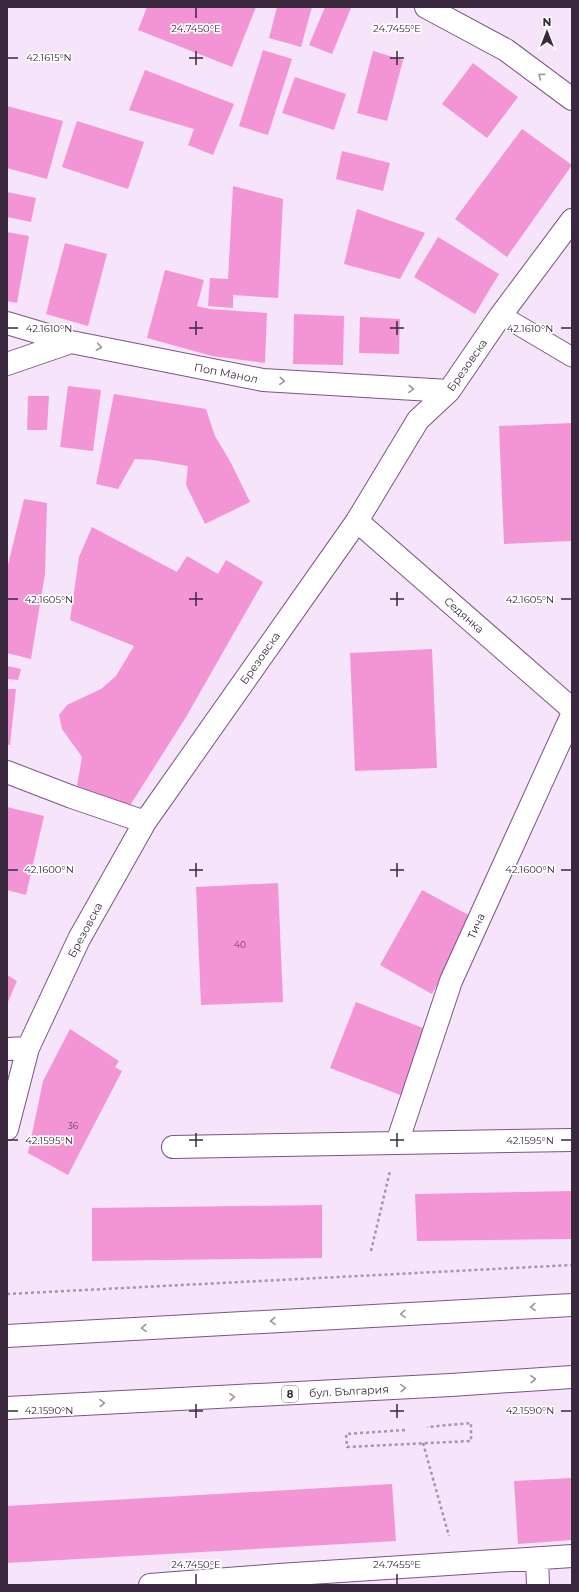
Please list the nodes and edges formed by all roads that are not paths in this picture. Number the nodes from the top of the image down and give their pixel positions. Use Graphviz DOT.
graph roads {
  1 [pos="426,7"];
  2 [pos="572,99"];
  3 [pos="572,220"];
  4 [pos="501,315"];
  5 [pos="7,323"];
  6 [pos="72,342"];
  7 [pos="572,357"];
  8 [pos="7,364"];
  9 [pos="449,391"];
  10 [pos="357,521"];
  11 [pos="572,709"];
  12 [pos="572,715"];
  13 [pos="7,772"];
  14 [pos="145,822"];
  15 [pos="28,1048"];
  16 [pos="7,1049"];
  17 [pos="7,1129"];
  18 [pos="572,1140"];
  19 [pos="397,1143"];
  20 [pos="173,1147"];
  21 [pos="572,1305"];
  22 [pos="7,1336"];
  23 [pos="572,1377"];
  24 [pos="7,1408"];
  25 [pos="572,1556"];
  26 [pos="537,1559"];
  27 [pos="279,1580"];
  28 [pos="150,1585"];
  29 [pos="538,1585"];
  2 -- 1 [label="street, one-way"];
  3 -- 4 [label="street, Брезовска"];
  4 -- 7 [label="lane"];
  4 -- 9 [label="street, Брезовска"];
  5 -- 6 [label="street, Поп Манол"];
  6 -- 8 [label="street"];
  6 -- 9 [label="street, Поп Манол, one-way"];
  9 -- 10 [label="street, Брезовска"];
  10 -- 11 [label="street, Седянка"];
  10 -- 14 [label="street, Брезовска"];
  12 -- 19 [label="street, Тича"];
  13 -- 14 [label="street"];
  14 -- 15 [label="street, Брезовска"];
  15 -- 16 [label="street"];
  15 -- 17 [label="street, Брезовска"];
  18 -- 19 [label="street"];
  19 -- 20 [label="street"];
  21 -- 22 [label="street, one-way"];
  24 -- 23 [label="street, бул. България / 8, one-way"];
  25 -- 26 [label="street"];
  26 -- 27 [label="street"];
  26 -- 29 [label="street"];
  27 -- 28 [label="street"];
}
